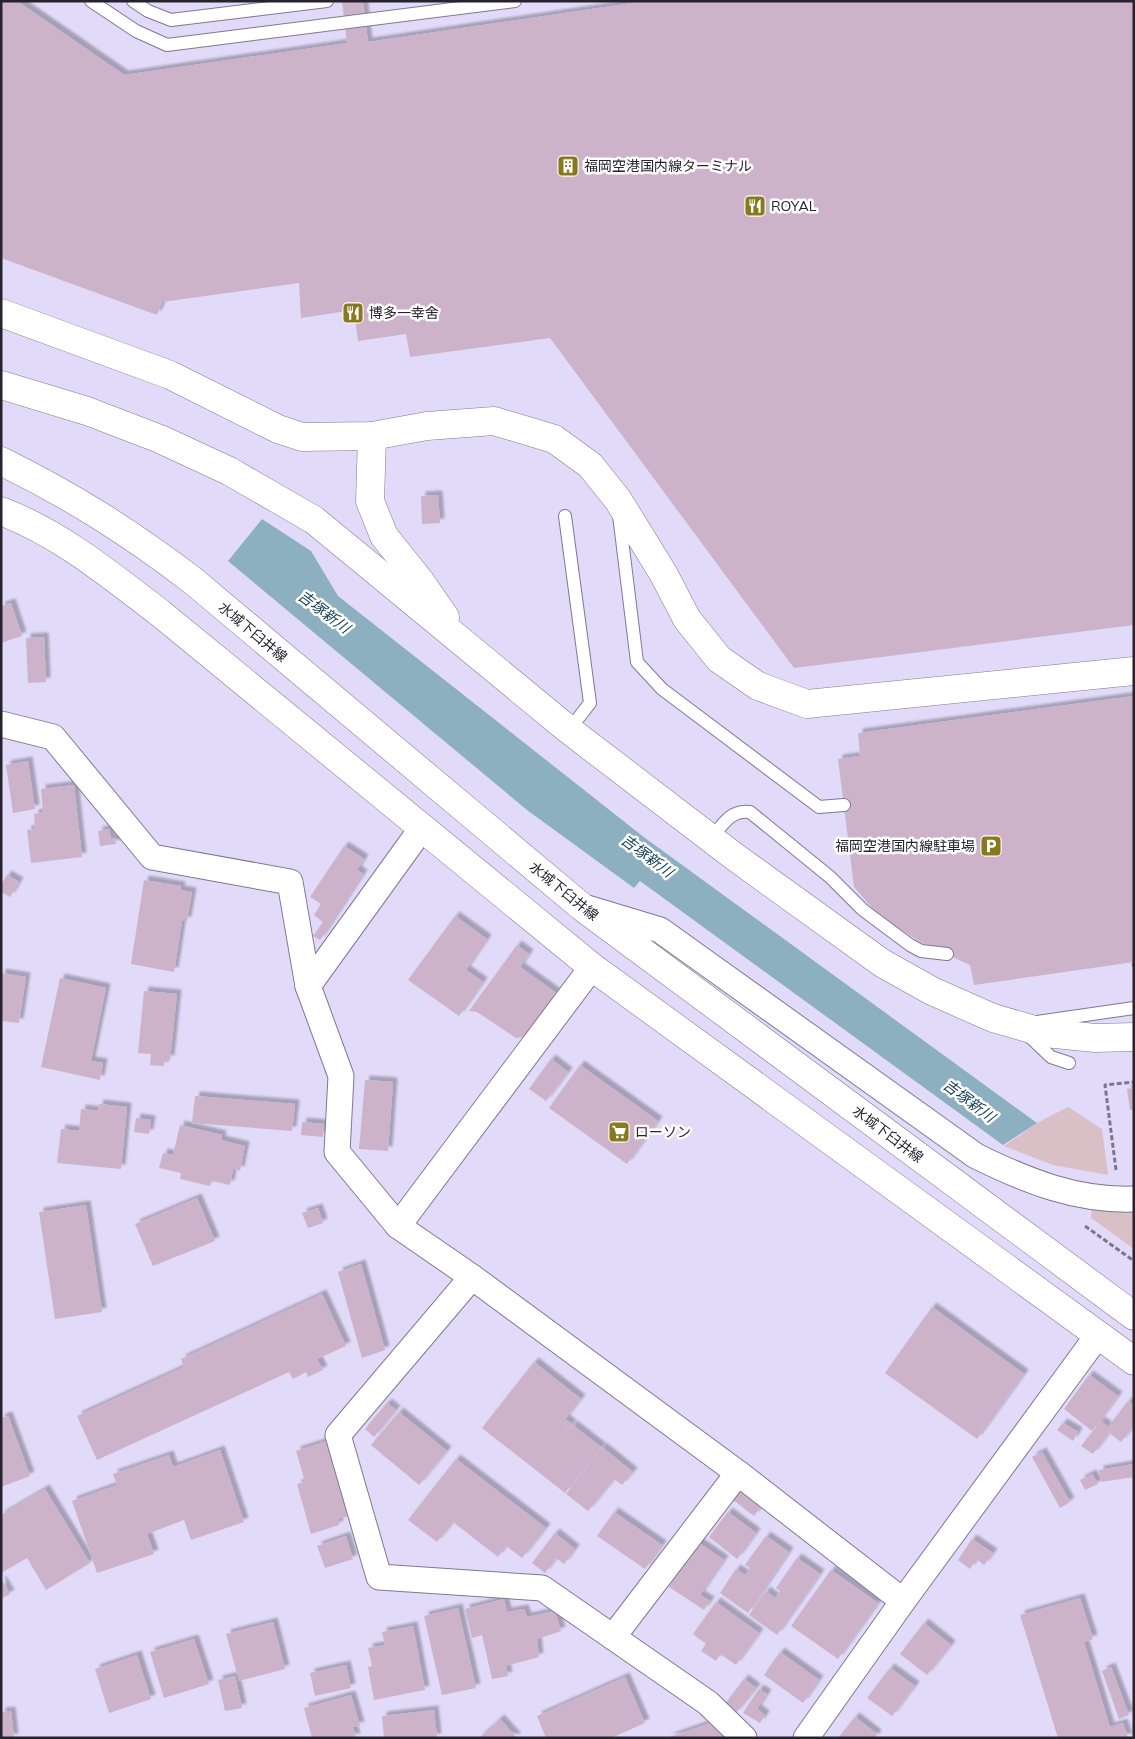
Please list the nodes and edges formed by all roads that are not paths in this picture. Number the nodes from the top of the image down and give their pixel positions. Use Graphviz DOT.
graph roads {
  1 [pos="91,1"];
  2 [pos="133,1"];
  3 [pos="328,1"];
  4 [pos="515,1"];
  5 [pos="1,313"];
  6 [pos="1,385"];
  7 [pos="372,436"];
  8 [pos="1,461"];
  9 [pos="618,500"];
  10 [pos="1,511"];
  11 [pos="565,516"];
  12 [pos="462,643"];
  13 [pos="1134,671"];
  14 [pos="1,724"];
  15 [pos="569,730"];
  16 [pos="844,805"];
  17 [pos="422,828"];
  18 [pos="711,839"];
  19 [pos="582,907"];
  20 [pos="947,954"];
  21 [pos="592,966"];
  22 [pos="308,986"];
  23 [pos="1134,1008"];
  24 [pos="1017,1025"];
  25 [pos="1134,1037"];
  26 [pos="1068,1063"];
  27 [pos="1134,1199"];
  28 [pos="398,1226"];
  29 [pos="472,1277"];
  30 [pos="1134,1316"];
  31 [pos="1098,1335"];
  32 [pos="1134,1361"];
  33 [pos="738,1473"];
  34 [pos="903,1601"];
  35 [pos="613,1637"];
  36 [pos="744,1738"];
  37 [pos="806,1738"];
  1 -- 4 [label="lane"];
  2 -- 3 [label="lane"];
  5 -- 7 [label="street"];
  6 -- 12 [label="street"];
  7 -- 9 [label="street"];
  7 -- 12 [label="street"];
  8 -- 19 [label="street, 水城下臼井線"];
  9 -- 13 [label="street"];
  9 -- 16 [label="lane"];
  10 -- 17 [label="street"];
  11 -- 15 [label="lane"];
  12 -- 15 [label="street"];
  14 -- 22 [label="street"];
  15 -- 18 [label="street"];
  17 -- 21 [label="street"];
  17 -- 22 [label="street"];
  18 -- 20 [label="lane"];
  18 -- 24 [label="street"];
  19 -- 27 [label="street"];
  19 -- 30 [label="street, 水城下臼井線"];
  21 -- 28 [label="street"];
  21 -- 31 [label="street"];
  22 -- 28 [label="street"];
  23 -- 24 [label="lane"];
  24 -- 25 [label="street"];
  24 -- 26 [label="lane"];
  28 -- 29 [label="street"];
  29 -- 33 [label="street"];
  29 -- 35 [label="street"];
  31 -- 32 [label="street"];
  31 -- 34 [label="street"];
  33 -- 34 [label="street"];
  33 -- 35 [label="street"];
  34 -- 37 [label="street"];
  35 -- 36 [label="street"];
}
